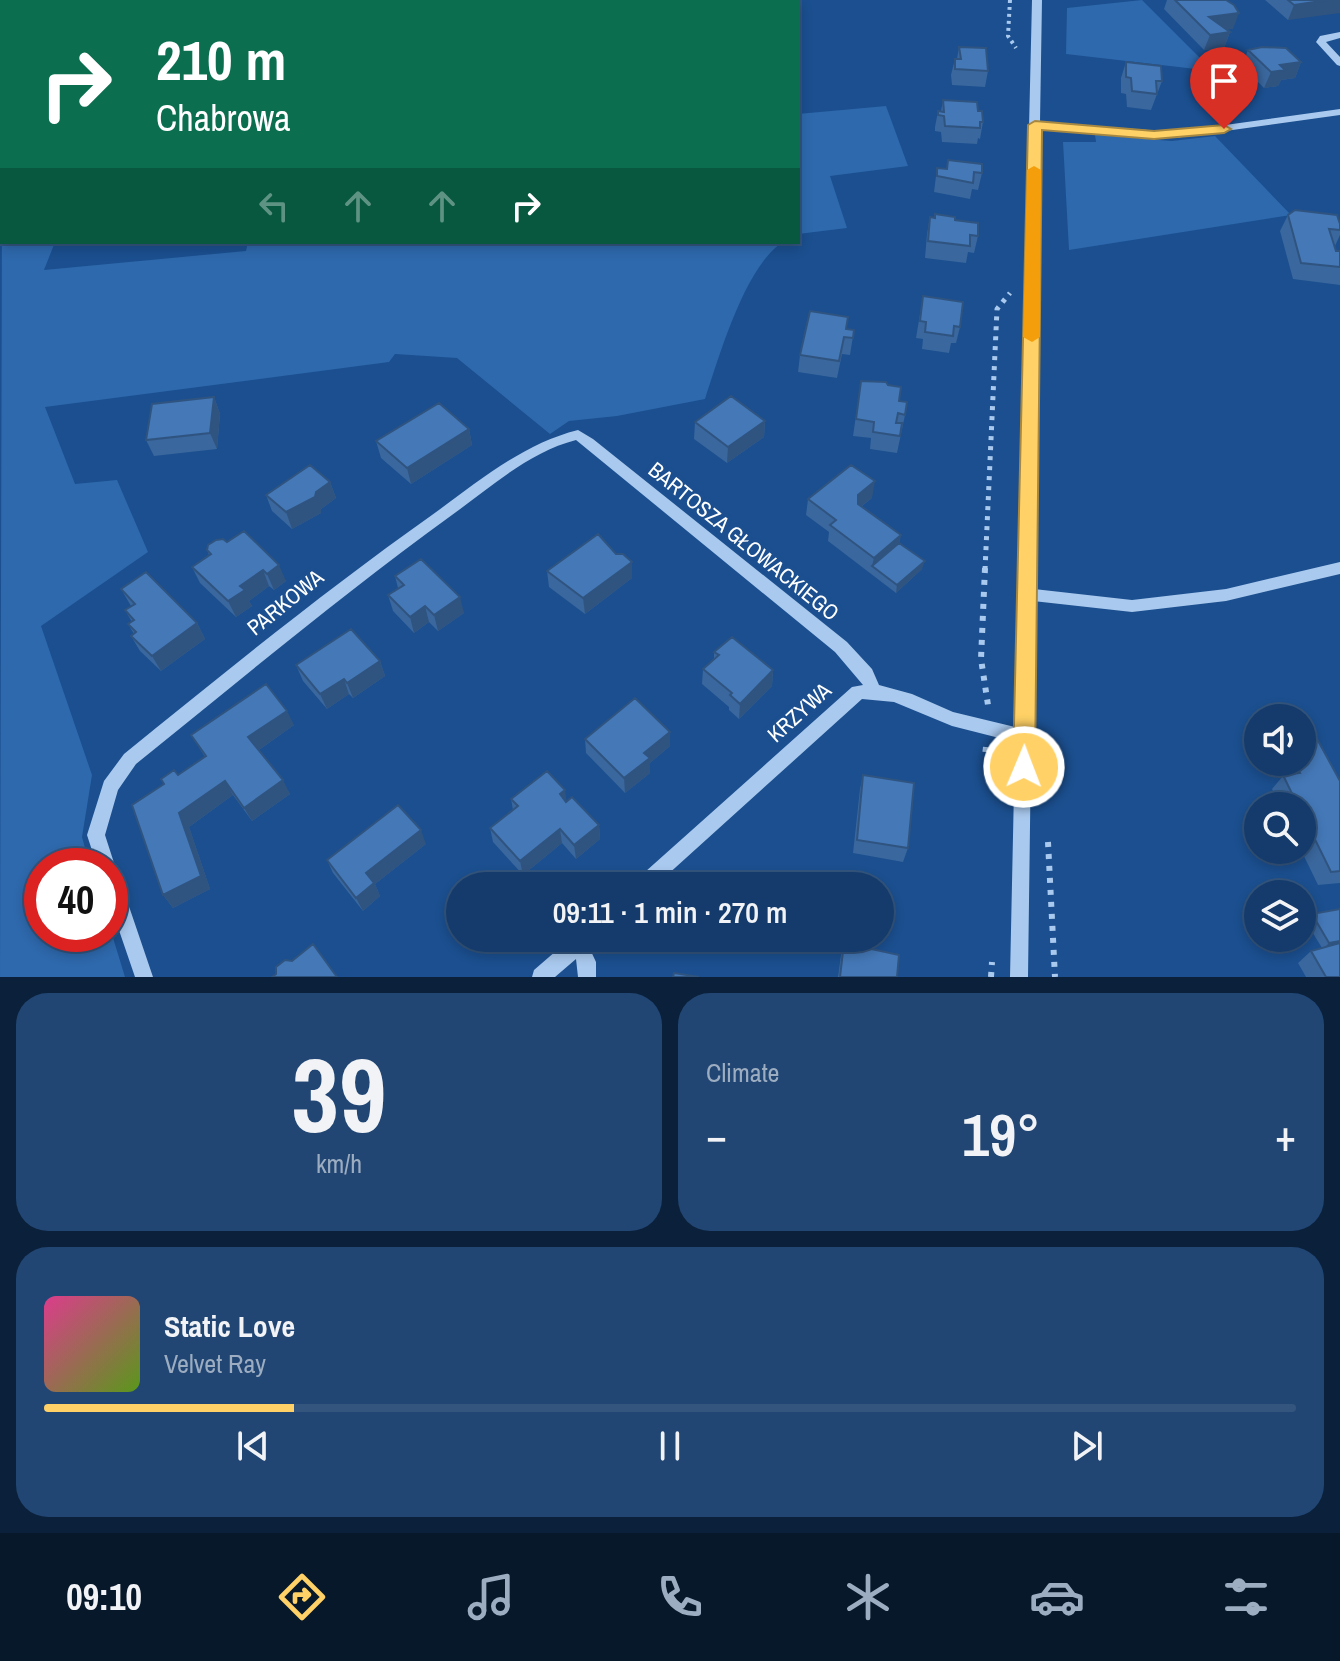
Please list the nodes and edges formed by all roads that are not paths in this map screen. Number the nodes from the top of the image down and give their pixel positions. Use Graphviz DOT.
graph roads {
  1 [pos="1037,0"];
  2 [pos="1340,35"];
  3 [pos="1340,63"];
  4 [pos="1340,112"];
  5 [pos="1035,125"];
  6 [pos="578,435"];
  7 [pos="1340,568"];
  8 [pos="1028,594"];
  9 [pos="873,689"];
  10 [pos="1025,737"];
  11 [pos="100,848"];
  12 [pos="657,872"];
  13 [pos="128,930"];
  14 [pos="569,952"];
  15 [pos="585,952"];
  16 [pos="144,977"];
  17 [pos="541,977"];
  18 [pos="587,977"];
  19 [pos="1019,977"];
  1 -- 5 [label="street"];
  2 -- 3 [label="street"];
  4 -- 5 [label="street"];
  5 -- 8 [label="street"];
  6 -- 9 [label="street, BARTOSZA GŁOWACKIEGO"];
  6 -- 11 [label="street, PARKOWA"];
  7 -- 8 [label="street"];
  8 -- 10 [label="street"];
  9 -- 10 [label="street"];
  9 -- 12 [label="street, KRZYWA"];
  10 -- 19 [label="street"];
  13 -- 16 [label="street"];
  14 -- 17 [label="street"];
  15 -- 18 [label="street"];
}
